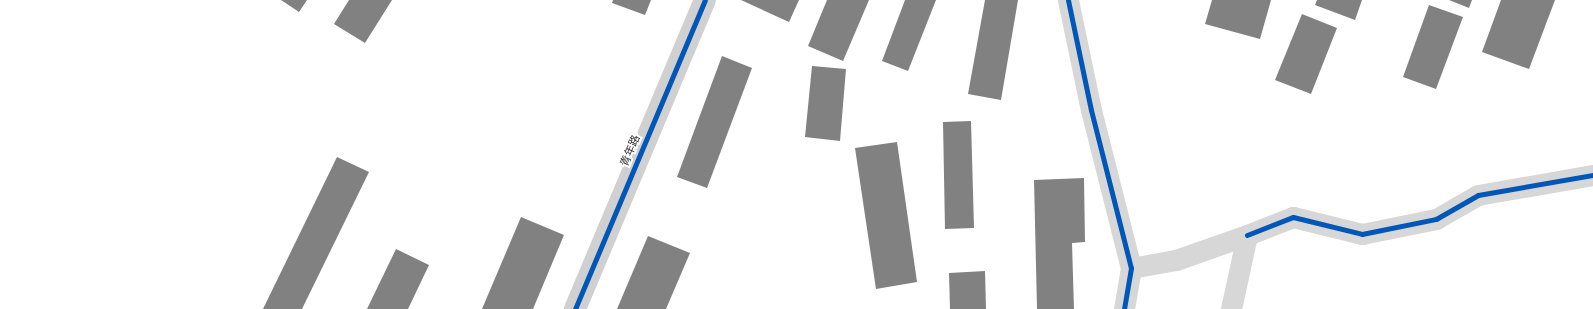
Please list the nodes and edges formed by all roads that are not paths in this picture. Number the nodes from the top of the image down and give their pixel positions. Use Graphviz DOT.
graph roads {
  1 [pos="705,0"];
  2 [pos="1068,0"];
  3 [pos="1593,175"];
  4 [pos="1247,235"];
  5 [pos="1131,268"];
  6 [pos="575,309"];
  7 [pos="1124,309"];
  8 [pos="1231,309"];
  1 -- 6 [label="street, 青年路"];
  2 -- 5 [label="street"];
  3 -- 4 [label="street"];
  4 -- 5 [label="street"];
  4 -- 8 [label="street"];
  5 -- 7 [label="street"];
}
